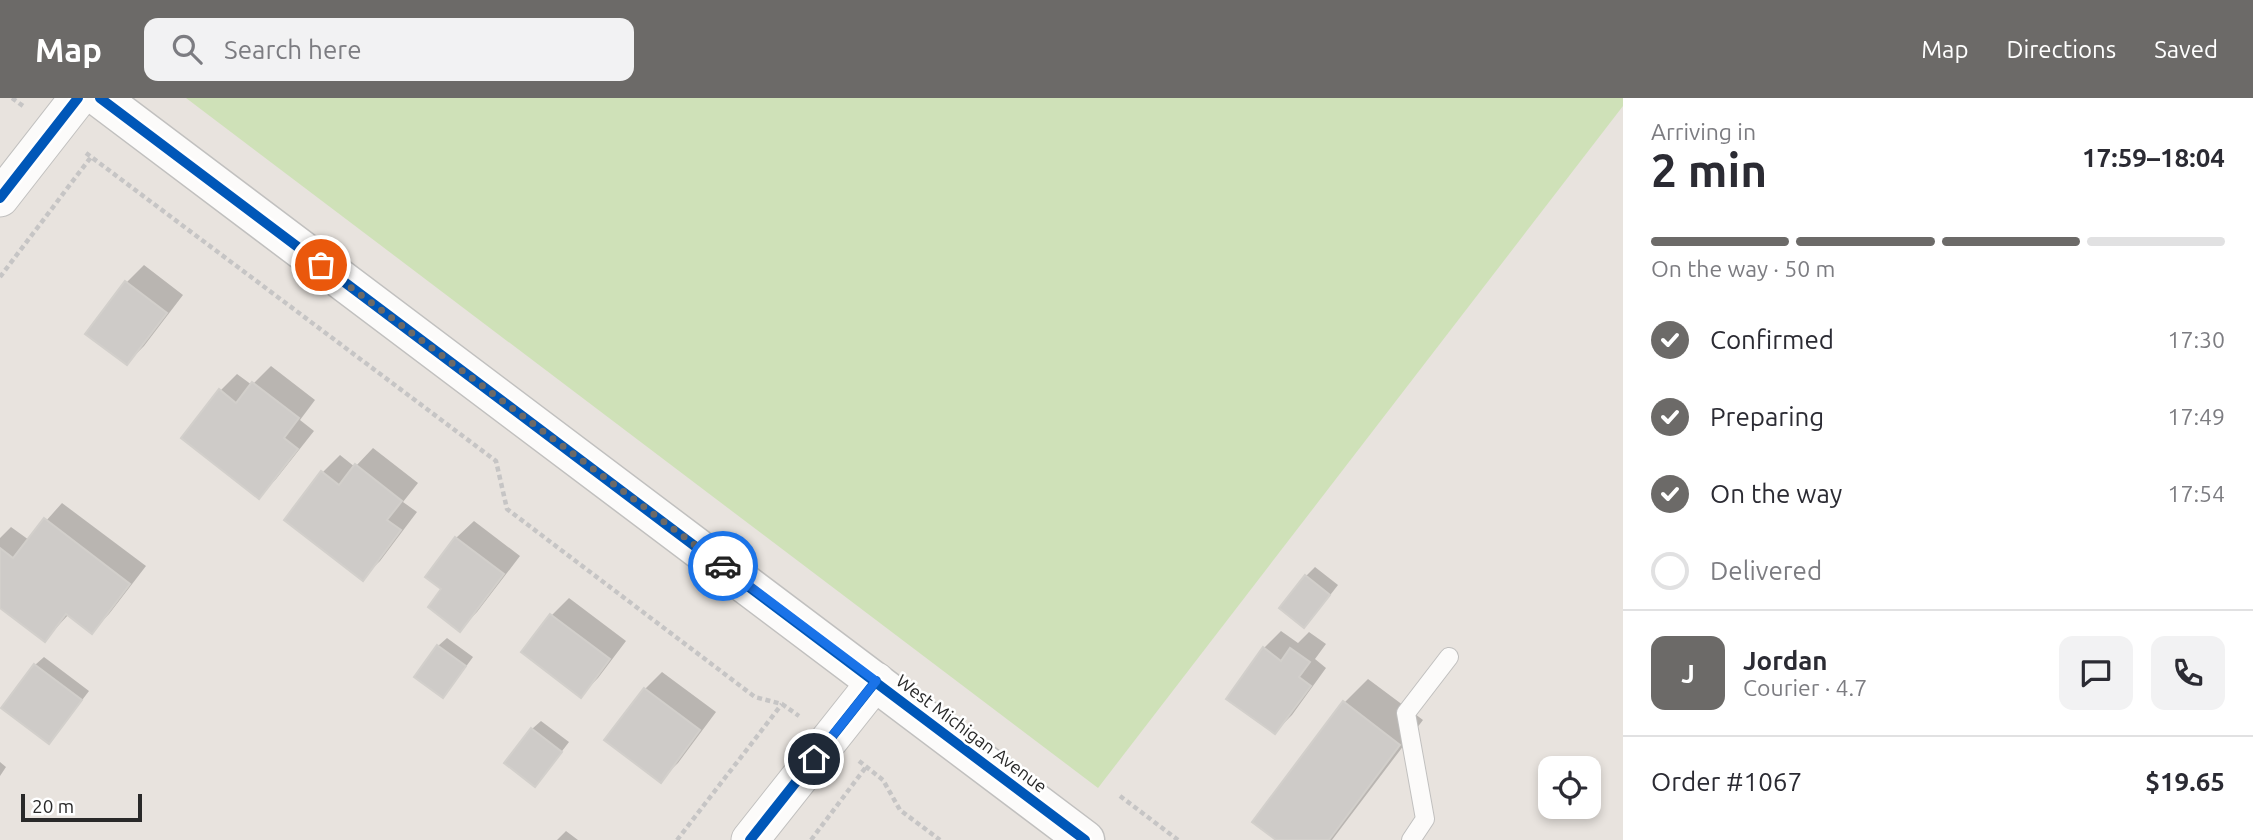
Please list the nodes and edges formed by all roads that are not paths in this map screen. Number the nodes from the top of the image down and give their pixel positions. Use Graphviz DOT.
graph roads {
  1 [pos="78,98"];
  2 [pos="100,98"];
  3 [pos="0,198"];
  4 [pos="1449,657"];
  5 [pos="876,681"];
  6 [pos="750,840"];
  7 [pos="1085,840"];
  8 [pos="1411,840"];
  1 -- 3 [label="street"];
  2 -- 5 [label="street, West Michigan Avenue"];
  4 -- 8 [label="lane"];
  5 -- 6 [label="street"];
  5 -- 7 [label="street, West Michigan Avenue"];
}
